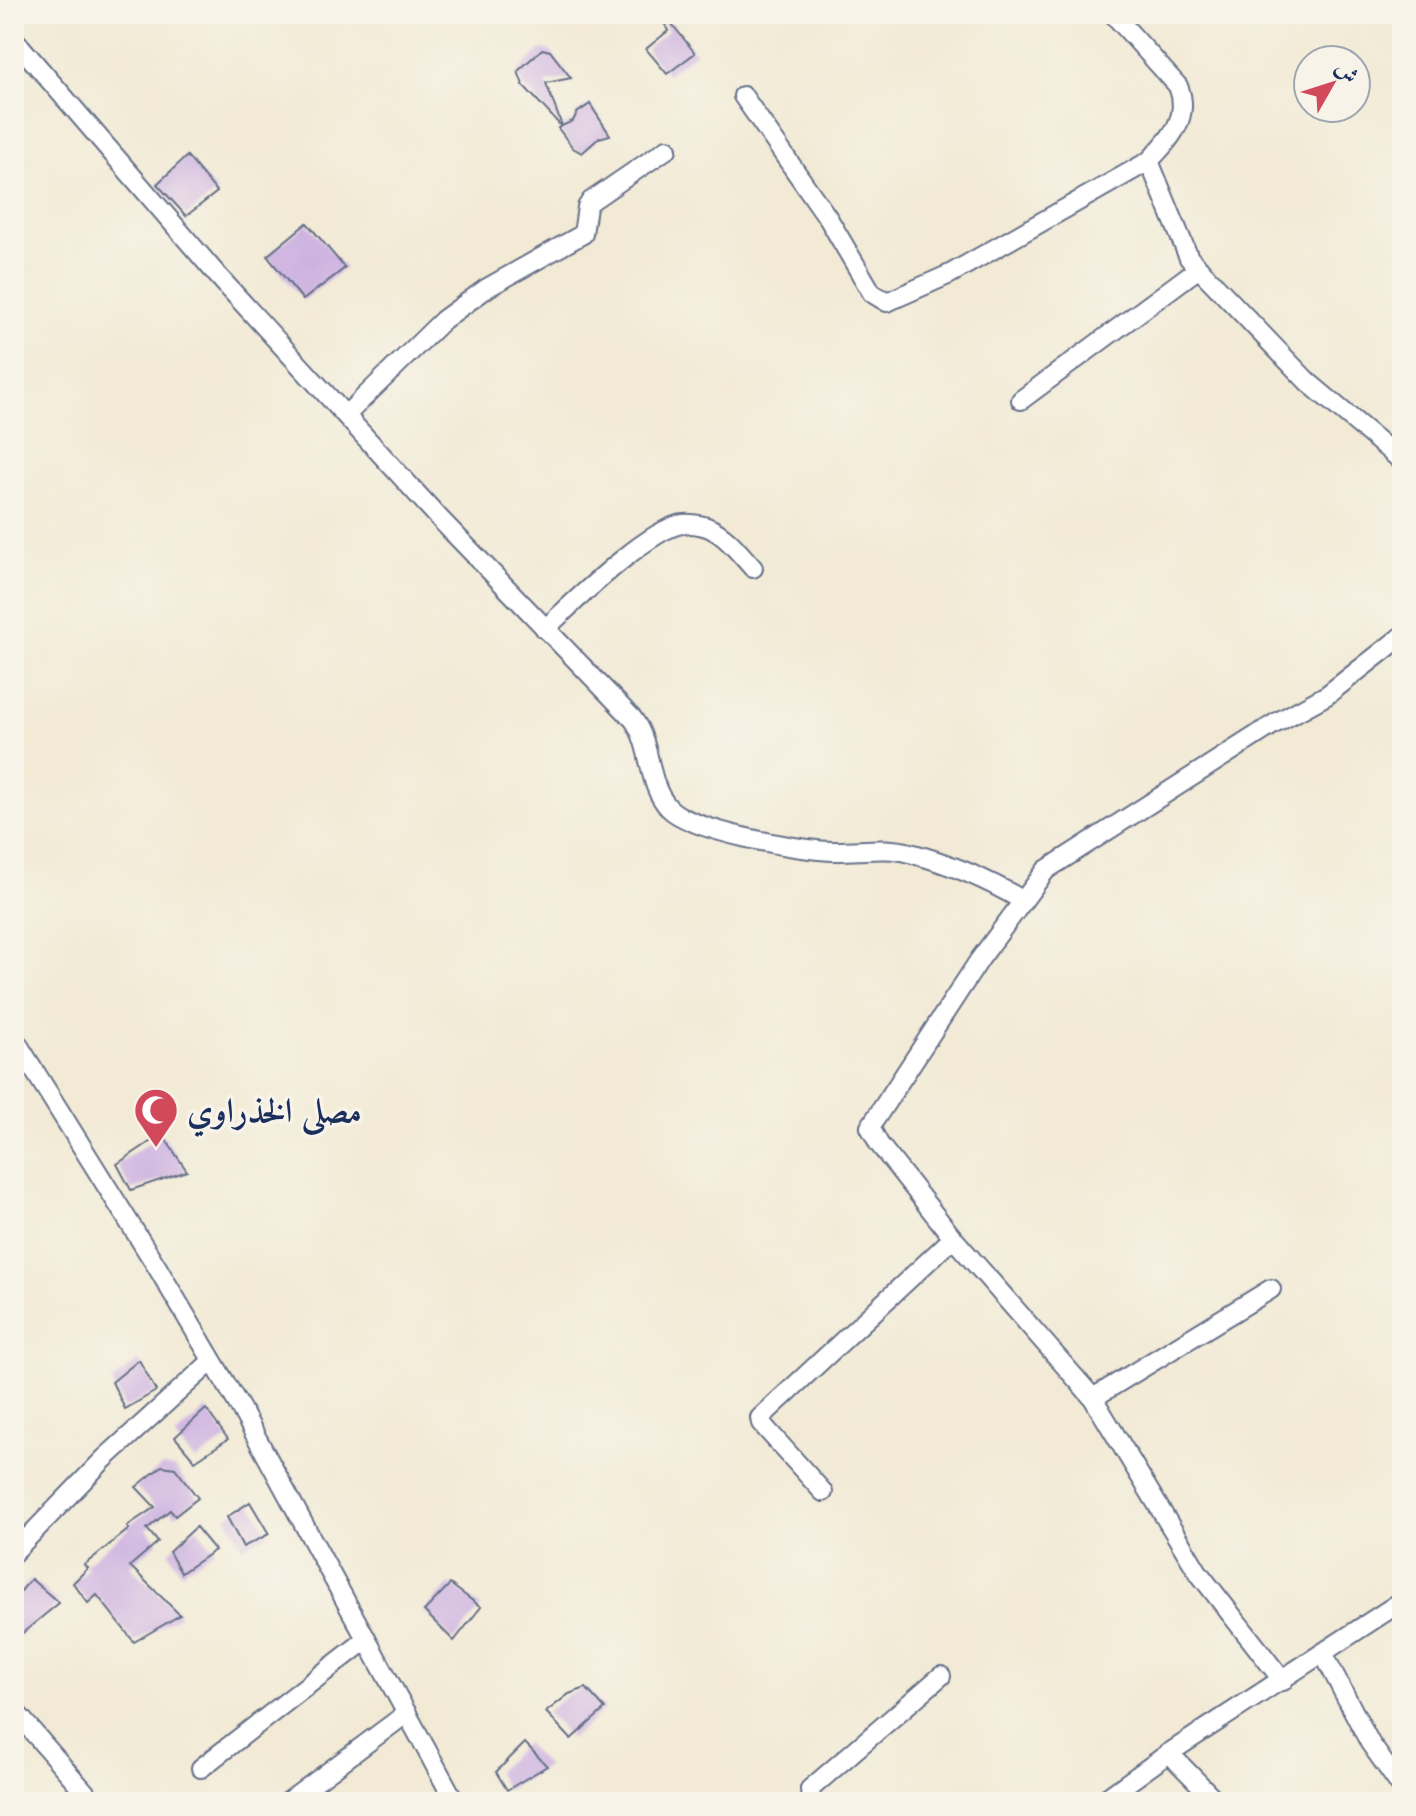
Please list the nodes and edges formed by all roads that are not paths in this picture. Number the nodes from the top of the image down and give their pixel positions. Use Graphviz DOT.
graph roads {
  1 [pos="1113,14"];
  2 [pos="14,39"];
  3 [pos="743,96"];
  4 [pos="667,149"];
  5 [pos="1149,161"];
  6 [pos="1199,268"];
  7 [pos="1021,400"];
  8 [pos="346,415"];
  9 [pos="1402,461"];
  10 [pos="753,568"];
  11 [pos="545,629"];
  12 [pos="1402,636"];
  13 [pos="1022,900"];
  14 [pos="14,1038"];
  15 [pos="953,1238"];
  16 [pos="1271,1289"];
  17 [pos="212,1361"];
  18 [pos="1093,1398"];
  19 [pos="823,1492"];
  20 [pos="14,1552"];
  21 [pos="1402,1601"];
  22 [pos="367,1639"];
  23 [pos="1323,1653"];
  24 [pos="941,1676"];
  25 [pos="1283,1681"];
  26 [pos="14,1710"];
  27 [pos="407,1713"];
  28 [pos="1169,1753"];
  29 [pos="201,1768"];
  30 [pos="1402,1788"];
  31 [pos="90,1798"];
  32 [pos="288,1802"];
  33 [pos="455,1802"];
  34 [pos="811,1802"];
  35 [pos="1101,1802"];
  36 [pos="1217,1802"];
  1 -- 5 [label="street"];
  2 -- 8 [label="street"];
  3 -- 5 [label="street"];
  4 -- 8 [label="street"];
  5 -- 6 [label="street"];
  6 -- 7 [label="street"];
  6 -- 9 [label="street"];
  8 -- 11 [label="street"];
  10 -- 11 [label="street"];
  11 -- 13 [label="street"];
  12 -- 13 [label="street"];
  13 -- 15 [label="street"];
  14 -- 17 [label="street"];
  15 -- 18 [label="street"];
  15 -- 19 [label="street"];
  16 -- 18 [label="street"];
  17 -- 20 [label="street"];
  17 -- 22 [label="street"];
  18 -- 25 [label="street"];
  21 -- 23 [label="street"];
  22 -- 27 [label="street"];
  22 -- 29 [label="street"];
  23 -- 25 [label="street"];
  23 -- 30 [label="street"];
  24 -- 34 [label="street"];
  25 -- 28 [label="street"];
  26 -- 31 [label="street"];
  27 -- 32 [label="street"];
  27 -- 33 [label="street"];
  28 -- 35 [label="street"];
  28 -- 36 [label="street"];
}
